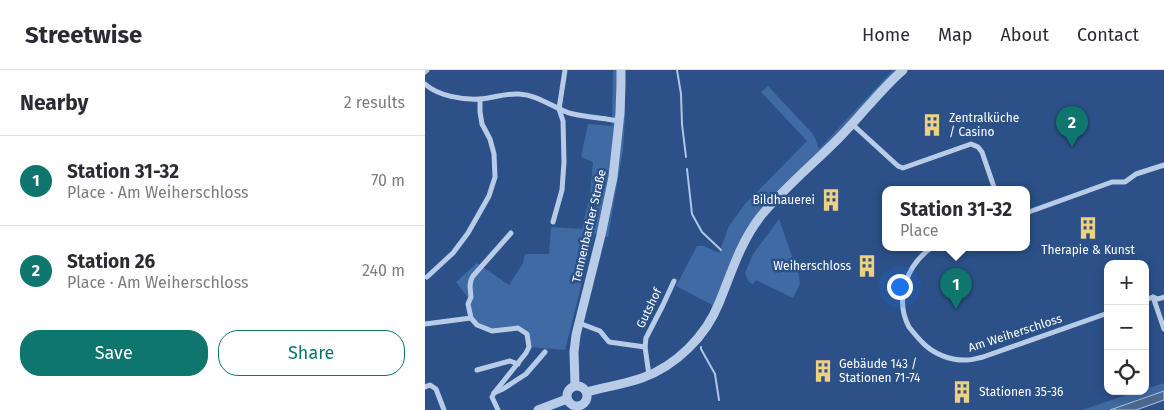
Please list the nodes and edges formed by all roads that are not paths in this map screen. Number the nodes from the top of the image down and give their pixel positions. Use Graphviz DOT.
graph roads {
  1 [pos="565,70"];
  2 [pos="621,70"];
  3 [pos="903,70"];
  4 [pos="425,84"];
  5 [pos="480,99"];
  6 [pos="559,109"];
  7 [pos="619,121"];
  8 [pos="852,124"];
  9 [pos="1164,165"];
  10 [pos="994,186"];
  11 [pos="1030,212"];
  12 [pos="553,222"];
  13 [pos="511,233"];
  14 [pos="927,251"];
  15 [pos="427,276"];
  16 [pos="674,281"];
  17 [pos="1164,297"];
  18 [pos="1153,298"];
  19 [pos="1149,299"];
  20 [pos="1104,314"];
  21 [pos="471,318"];
  22 [pos="578,323"];
  23 [pos="425,324"];
  24 [pos="1164,329"];
  25 [pos="645,347"];
  26 [pos="545,352"];
  27 [pos="517,364"];
  28 [pos="477,370"];
  29 [pos="649,375"];
  30 [pos="575,385"];
  31 [pos="425,387"];
  32 [pos="587,392"];
  33 [pos="494,393"];
  34 [pos="567,399"];
  35 [pos="580,408"];
  36 [pos="444,410"];
  37 [pos="498,410"];
  38 [pos="538,410"];
  1 -- 6 [label="street"];
  2 -- 7 [label="street, Tennenbacher Straße"];
  3 -- 8 [label="street"];
  4 -- 5 [label="street"];
  5 -- 6 [label="street"];
  5 -- 15 [label="street"];
  6 -- 7 [label="street"];
  6 -- 12 [label="street"];
  7 -- 22 [label="street, Tennenbacher Straße"];
  8 -- 10 [label="street"];
  8 -- 29 [label="street"];
  9 -- 11 [label="street"];
  13 -- 21 [label="street"];
  14 -- 20 [label="street, Am Weiherschloss"];
  16 -- 25 [label="street, Gutshof"];
  17 -- 18 [label="street"];
  18 -- 19 [label="street"];
  18 -- 24 [label="street"];
  21 -- 23 [label="street"];
  21 -- 27 [label="street"];
  22 -- 25 [label="street"];
  22 -- 30 [label="street, Tennenbacher Straße"];
  25 -- 29 [label="street, Gutshof"];
  26 -- 33 [label="street"];
  27 -- 28 [label="street"];
  27 -- 33 [label="street"];
  29 -- 32 [label="street"];
  30 -- 32 [label="street"];
  30 -- 34 [label="street"];
  31 -- 36 [label="street"];
  32 -- 35 [label="street"];
  33 -- 37 [label="street"];
  34 -- 35 [label="street"];
  34 -- 38 [label="street"];
}
